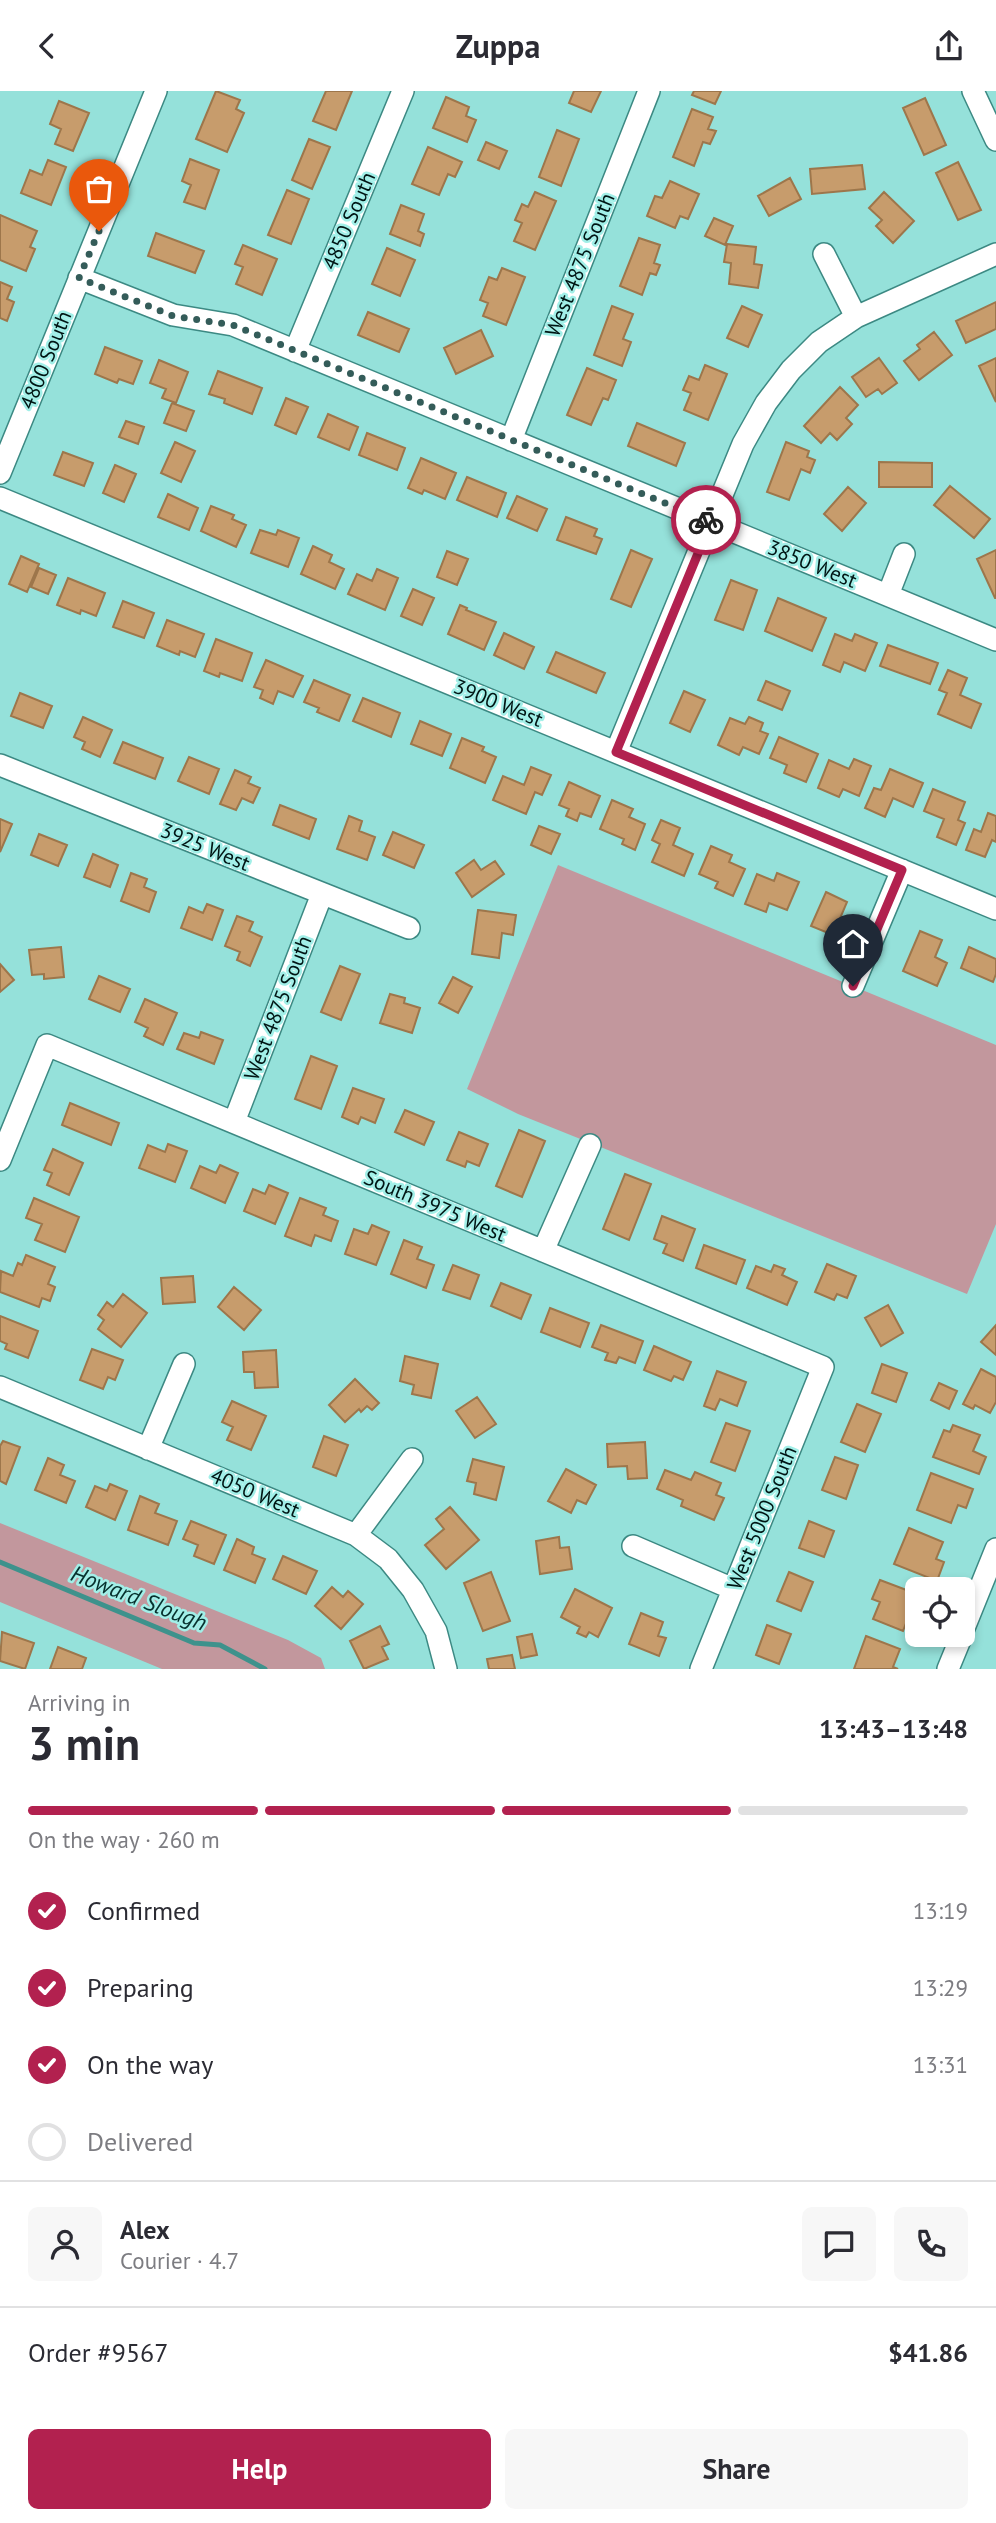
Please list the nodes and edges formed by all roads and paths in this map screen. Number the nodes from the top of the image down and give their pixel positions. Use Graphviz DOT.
graph roads {
  1 [pos="156,91"];
  2 [pos="403,91"];
  3 [pos="649,91"];
  4 [pos="973,91"];
  5 [pos="996,140"];
  6 [pos="824,254"];
  7 [pos="996,254"];
  8 [pos="79,278"];
  9 [pos="856,317"];
  10 [pos="295,351"];
  11 [pos="511,440"];
  12 [pos="0,473"];
  13 [pos="0,498"];
  14 [pos="711,522"];
  15 [pos="904,554"];
  16 [pos="888,595"];
  17 [pos="996,640"];
  18 [pos="616,752"];
  19 [pos="0,765"];
  20 [pos="902,870"];
  21 [pos="322,894"];
  22 [pos="996,909"];
  23 [pos="409,928"];
  24 [pos="853,986"];
  25 [pos="233,1122"];
  26 [pos="590,1145"];
  27 [pos="0,1160"];
  28 [pos="543,1251"];
  29 [pos="184,1364"];
  30 [pos="823,1367"];
  31 [pos="0,1387"];
  32 [pos="148,1449"];
  33 [pos="412,1459"];
  34 [pos="356,1535"];
  35 [pos="633,1546"];
  36 [pos="996,1549"];
  37 [pos="733,1589"];
  38 [pos="975,1602"];
  39 [pos="957,1647"];
  40 [pos="446,1669"];
  41 [pos="701,1669"];
  42 [pos="948,1669"];
  1 -- 8 [label="street, 4800 South"];
  2 -- 10 [label="street, 4850 South"];
  3 -- 11 [label="street, West 4875 South"];
  4 -- 5 [label="street"];
  6 -- 9 [label="street"];
  7 -- 9 [label="street"];
  8 -- 10 [label="street, 3850 West"];
  8 -- 12 [label="street, 4800 South"];
  9 -- 14 [label="street"];
  10 -- 11 [label="street, 3850 West"];
  11 -- 14 [label="street, 3850 West"];
  13 -- 18 [label="street, 3900 West"];
  14 -- 16 [label="street, 3850 West"];
  14 -- 18 [label="street"];
  15 -- 16 [label="street"];
  16 -- 17 [label="street, 3850 West"];
  18 -- 20 [label="street, 3900 West"];
  19 -- 21 [label="street, 3925 West"];
  20 -- 22 [label="street, 3900 West"];
  20 -- 24 [label="street"];
  21 -- 23 [label="street, 3925 West"];
  21 -- 25 [label="street, West 4875 South"];
  25 -- 27 [label="street, South 3975 West"];
  25 -- 28 [label="street, South 3975 West"];
  26 -- 28 [label="street"];
  28 -- 30 [label="street, South 3975 West"];
  29 -- 32 [label="street"];
  30 -- 37 [label="street, West 5000 South"];
  31 -- 32 [label="street, 4050 West"];
  32 -- 34 [label="street, 4050 West"];
  33 -- 34 [label="street"];
  34 -- 40 [label="street, 4050 West"];
  35 -- 37 [label="street"];
  36 -- 38 [label="street"];
  37 -- 41 [label="street, West 5000 South"];
  39 -- 42 [label="street"];
}
